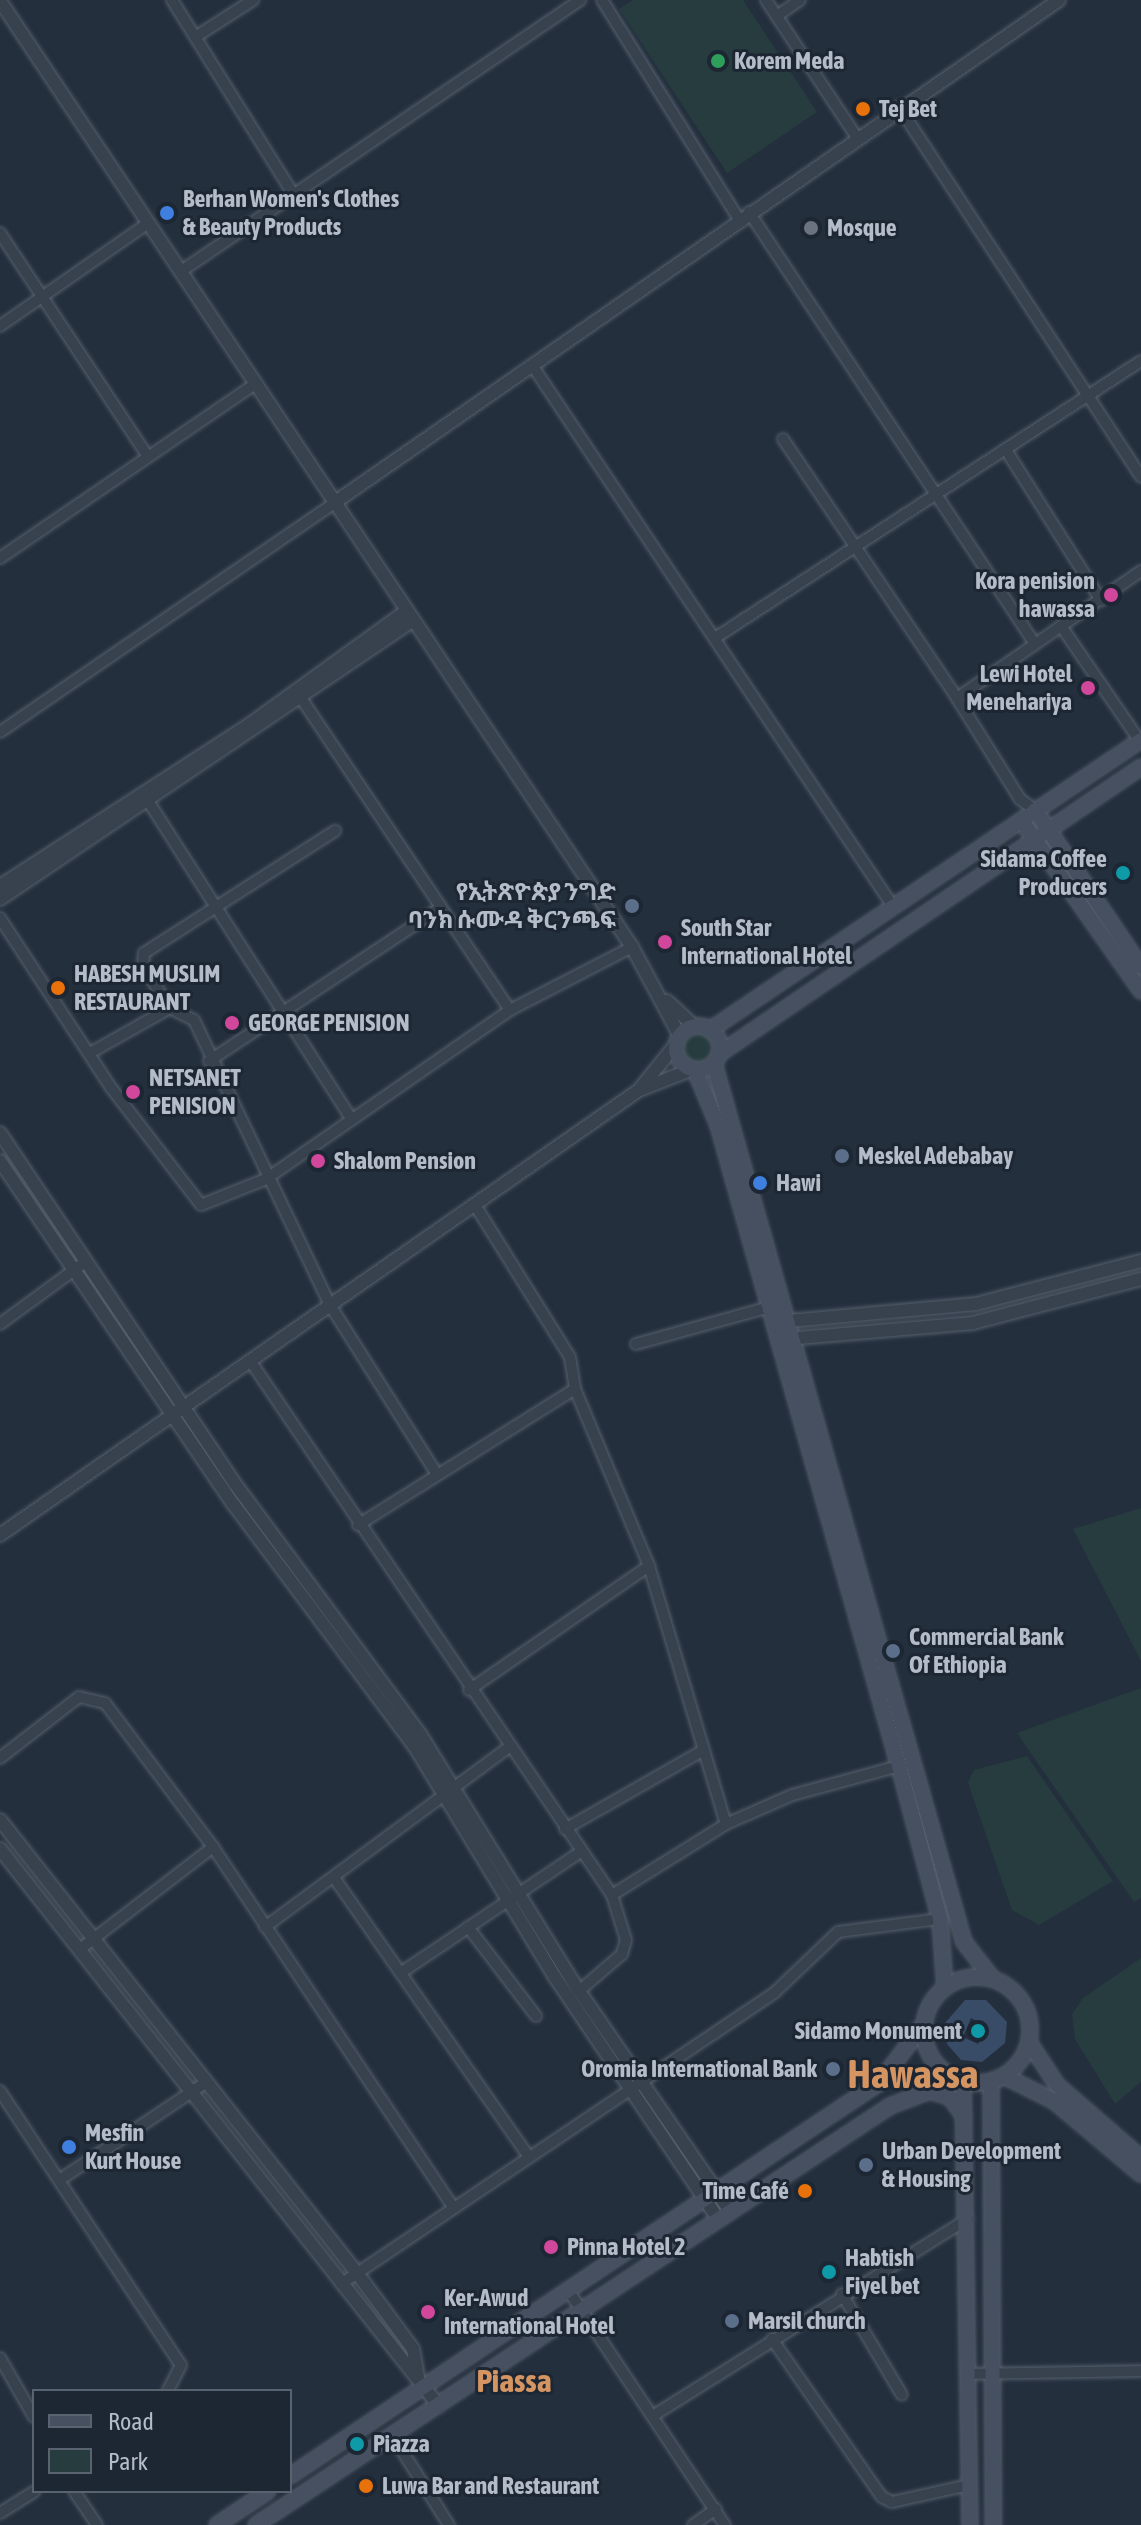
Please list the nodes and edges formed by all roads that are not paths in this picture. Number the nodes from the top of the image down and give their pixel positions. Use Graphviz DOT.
graph roads {
  1 [pos="172,0"];
  2 [pos="253,0"];
  3 [pos="580,0"];
  4 [pos="602,0"];
  5 [pos="766,0"];
  6 [pos="800,0"];
  7 [pos="1059,0"];
  8 [pos="0,1"];
  9 [pos="777,16"];
  10 [pos="197,36"];
  11 [pos="899,107"];
  12 [pos="856,136"];
  13 [pos="295,197"];
  14 [pos="744,216"];
  15 [pos="147,224"];
  16 [pos="0,233"];
  17 [pos="180,272"];
  18 [pos="42,297"];
  19 [pos="0,326"];
  20 [pos="1141,361"];
  21 [pos="532,365"];
  22 [pos="252,386"];
  23 [pos="1088,397"];
  24 [pos="783,439"];
  25 [pos="1006,450"];
  26 [pos="148,457"];
  27 [pos="1141,477"];
  28 [pos="939,493"];
  29 [pos="334,503"];
  30 [pos="856,547"];
  31 [pos="0,558"];
  32 [pos="1141,571"];
  33 [pos="1101,600"];
  34 [pos="408,617"];
  35 [pos="1061,626"];
  36 [pos="715,638"];
  37 [pos="1035,644"];
  38 [pos="957,698"];
  39 [pos="303,701"];
  40 [pos="0,732"];
  41 [pos="1141,741"];
  42 [pos="1141,767"];
  43 [pos="1020,799"];
  44 [pos="150,804"];
  45 [pos="1035,810"];
  46 [pos="1021,820"];
  47 [pos="1049,829"];
  48 [pos="335,831"];
  49 [pos="1034,839"];
  50 [pos="0,886"];
  51 [pos="0,899"];
  52 [pos="216,902"];
  53 [pos="892,905"];
  54 [pos="440,908"];
  55 [pos="0,918"];
  56 [pos="632,947"];
  57 [pos="1141,967"];
  58 [pos="1141,991"];
  59 [pos="659,993"];
  60 [pos="170,1008"];
  61 [pos="285,1009"];
  62 [pos="510,1010"];
  63 [pos="695,1027"];
  64 [pos="710,1030"];
  65 [pos="679,1040"];
  66 [pos="90,1053"];
  67 [pos="717,1059"];
  68 [pos="209,1061"];
  69 [pos="694,1070"];
  70 [pos="639,1090"];
  71 [pos="350,1117"];
  72 [pos="0,1133"];
  73 [pos="0,1161"];
  74 [pos="266,1179"];
  75 [pos="475,1205"];
  76 [pos="1141,1261"];
  77 [pos="85,1262"];
  78 [pos="72,1272"];
  79 [pos="1141,1279"];
  80 [pos="330,1305"];
  81 [pos="769,1307"];
  82 [pos="782,1322"];
  83 [pos="0,1324"];
  84 [pos="786,1339"];
  85 [pos="636,1344"];
  86 [pos="251,1362"];
  87 [pos="575,1389"];
  88 [pos="178,1413"];
  89 [pos="437,1474"];
  90 [pos="358,1525"];
  91 [pos="0,1535"];
  92 [pos="649,1566"];
  93 [pos="469,1690"];
  94 [pos="508,1748"];
  95 [pos="704,1750"];
  96 [pos="0,1758"];
  97 [pos="899,1766"];
  98 [pos="451,1794"];
  99 [pos="0,1820"];
  100 [pos="726,1824"];
  101 [pos="565,1829"];
  102 [pos="213,1847"];
  103 [pos="0,1849"];
  104 [pos="579,1853"];
  105 [pos="335,1879"];
  106 [pos="520,1893"];
  107 [pos="612,1895"];
  108 [pos="508,1901"];
  109 [pos="940,1919"];
  110 [pos="265,1927"];
  111 [pos="468,1927"];
  112 [pos="92,1941"];
  113 [pos="79,1950"];
  114 [pos="402,1972"];
  115 [pos="992,1978"];
  116 [pos="945,1987"];
  117 [pos="579,1991"];
  118 [pos="536,2016"];
  119 [pos="924,2024"];
  120 [pos="1029,2042"];
  121 [pos="997,2079"];
  122 [pos="960,2081"];
  123 [pos="205,2083"];
  124 [pos="633,2085"];
  125 [pos="924,2090"];
  126 [pos="0,2091"];
  127 [pos="191,2094"];
  128 [pos="967,2121"];
  129 [pos="528,2156"];
  130 [pos="1141,2158"];
  131 [pos="1141,2174"];
  132 [pos="61,2179"];
  133 [pos="711,2196"];
  134 [pos="453,2207"];
  135 [pos="724,2215"];
  136 [pos="970,2219"];
  137 [pos="357,2273"];
  138 [pos="341,2284"];
  139 [pos="568,2290"];
  140 [pos="842,2294"];
  141 [pos="582,2309"];
  142 [pos="772,2339"];
  143 [pos="0,2358"];
  144 [pos="1141,2371"];
  145 [pos="990,2372"];
  146 [pos="968,2374"];
  147 [pos="422,2382"];
  148 [pos="169,2389"];
  149 [pos="902,2395"];
  150 [pos="439,2406"];
  151 [pos="32,2414"];
  152 [pos="654,2415"];
  153 [pos="392,2435"];
  154 [pos="292,2475"];
  155 [pos="969,2485"];
  156 [pos="32,2493"];
  157 [pos="75,2493"];
  158 [pos="265,2493"];
  159 [pos="716,2509"];
  160 [pos="0,2513"];
  161 [pos="97,2525"];
  162 [pos="217,2525"];
  163 [pos="256,2525"];
  164 [pos="449,2525"];
  165 [pos="693,2525"];
  166 [pos="725,2525"];
  167 [pos="970,2525"];
  168 [pos="993,2525"];
  1 -- 10 [label="street"];
  2 -- 10 [label="street"];
  3 -- 13 [label="street"];
  4 -- 14 [label="street"];
  5 -- 9 [label="street"];
  6 -- 9 [label="street"];
  7 -- 11 [label="street"];
  8 -- 15 [label="street"];
  9 -- 12 [label="street"];
  10 -- 13 [label="street"];
  11 -- 12 [label="street"];
  11 -- 23 [label="street"];
  12 -- 14 [label="street"];
  13 -- 17 [label="street"];
  14 -- 21 [label="street"];
  14 -- 28 [label="street"];
  15 -- 17 [label="street"];
  15 -- 18 [label="street"];
  16 -- 18 [label="street"];
  17 -- 22 [label="street"];
  18 -- 19 [label="street"];
  18 -- 26 [label="street"];
  20 -- 23 [label="street"];
  21 -- 29 [label="street"];
  21 -- 36 [label="street"];
  22 -- 26 [label="street"];
  22 -- 29 [label="street"];
  23 -- 25 [label="street"];
  23 -- 27 [label="street"];
  24 -- 30 [label="street"];
  25 -- 28 [label="street"];
  25 -- 33 [label="street"];
  26 -- 31 [label="street"];
  28 -- 30 [label="street"];
  28 -- 37 [label="street"];
  29 -- 34 [label="street"];
  29 -- 40 [label="street"];
  30 -- 36 [label="street"];
  30 -- 38 [label="street"];
  32 -- 33 [label="street"];
  33 -- 35 [label="street"];
  34 -- 39 [label="street"];
  34 -- 50 [label="street"];
  34 -- 56 [label="street"];
  35 -- 37 [label="street"];
  35 -- 41 [label="street"];
  36 -- 53 [label="street"];
  37 -- 38 [label="street"];
  38 -- 43 [label="street"];
  39 -- 44 [label="street"];
  39 -- 54 [label="street"];
  41 -- 45 [label="main road"];
  42 -- 47 [label="main road"];
  43 -- 45 [label="street"];
  43 -- 46 [label="street"];
  44 -- 51 [label="street"];
  44 -- 52 [label="street"];
  45 -- 46 [label="main road"];
  45 -- 47 [label="main road"];
  46 -- 49 [label="main road"];
  46 -- 53 [label="main road"];
  47 -- 49 [label="main road"];
  47 -- 57 [label="main road"];
  48 -- 52 [label="street"];
  49 -- 58 [label="main road"];
  49 -- 67 [label="main road"];
  52 -- 60 [label="street"];
  52 -- 61 [label="street"];
  53 -- 64 [label="main road"];
  54 -- 61 [label="street"];
  54 -- 62 [label="street"];
  55 -- 66 [label="street"];
  56 -- 59 [label="street"];
  56 -- 62 [label="street"];
  59 -- 63 [label="street"];
  59 -- 65 [label="street"];
  60 -- 66 [label="street"];
  60 -- 68 [label="street"];
  61 -- 68 [label="street"];
  61 -- 71 [label="street"];
  62 -- 71 [label="street"];
  63 -- 64 [label="main road"];
  63 -- 65 [label="main road"];
  64 -- 67 [label="main road"];
  65 -- 69 [label="main road"];
  65 -- 70 [label="street"];
  66 -- 74 [label="street"];
  67 -- 69 [label="main road"];
  67 -- 82 [label="main road"];
  68 -- 74 [label="street"];
  69 -- 70 [label="street"];
  69 -- 81 [label="main road"];
  70 -- 75 [label="street"];
  71 -- 74 [label="street"];
  72 -- 77 [label="street"];
  73 -- 78 [label="street"];
  74 -- 80 [label="street"];
  75 -- 80 [label="street"];
  75 -- 87 [label="street"];
  76 -- 82 [label="street"];
  77 -- 78 [label="street"];
  77 -- 88 [label="street"];
  78 -- 83 [label="street"];
  78 -- 88 [label="street"];
  79 -- 84 [label="street"];
  80 -- 86 [label="street"];
  80 -- 89 [label="street"];
  81 -- 82 [label="main road"];
  81 -- 85 [label="street"];
  82 -- 84 [label="main road"];
  84 -- 97 [label="main road"];
  84 -- 115 [label="main road"];
  86 -- 88 [label="street"];
  86 -- 90 [label="street"];
  87 -- 89 [label="street"];
  87 -- 92 [label="street"];
  88 -- 91 [label="street"];
  88 -- 98 [label="street"];
  89 -- 90 [label="street"];
  90 -- 93 [label="street"];
  92 -- 93 [label="street"];
  92 -- 95 [label="street"];
  93 -- 94 [label="street"];
  94 -- 98 [label="street"];
  94 -- 101 [label="street"];
  95 -- 100 [label="street"];
  95 -- 101 [label="street"];
  96 -- 102 [label="street"];
  97 -- 100 [label="street"];
  97 -- 109 [label="main road"];
  98 -- 105 [label="street"];
  98 -- 106 [label="street"];
  98 -- 108 [label="street"];
  99 -- 112 [label="street"];
  100 -- 107 [label="street"];
  101 -- 104 [label="street"];
  102 -- 110 [label="street"];
  102 -- 112 [label="street"];
  103 -- 113 [label="street"];
  104 -- 106 [label="street"];
  104 -- 107 [label="street"];
  105 -- 110 [label="street"];
  105 -- 114 [label="street"];
  106 -- 108 [label="street"];
  106 -- 117 [label="street"];
  107 -- 117 [label="street"];
  108 -- 111 [label="street"];
  108 -- 124 [label="street"];
  109 -- 116 [label="main road"];
  109 -- 124 [label="street"];
  110 -- 134 [label="street"];
  111 -- 114 [label="street"];
  111 -- 118 [label="street"];
  112 -- 113 [label="street"];
  112 -- 123 [label="street"];
  113 -- 127 [label="street"];
  114 -- 129 [label="street"];
  115 -- 116 [label="main road"];
  115 -- 120 [label="main road"];
  116 -- 119 [label="main road"];
  117 -- 124 [label="street"];
  119 -- 122 [label="main road"];
  119 -- 133 [label="main road"];
  120 -- 121 [label="main road"];
  120 -- 130 [label="main road"];
  121 -- 122 [label="main road"];
  121 -- 131 [label="main road"];
  121 -- 145 [label="main road"];
  122 -- 125 [label="main road"];
  122 -- 128 [label="main road"];
  123 -- 127 [label="street"];
  123 -- 137 [label="street"];
  124 -- 129 [label="street"];
  124 -- 133 [label="street"];
  125 -- 128 [label="main road"];
  125 -- 135 [label="main road"];
  126 -- 132 [label="street"];
  127 -- 132 [label="street"];
  127 -- 138 [label="street"];
  128 -- 136 [label="main road"];
  129 -- 134 [label="street"];
  132 -- 148 [label="street"];
  133 -- 135 [label="street"];
  133 -- 139 [label="main road"];
  134 -- 137 [label="street"];
  135 -- 141 [label="main road"];
  136 -- 140 [label="street"];
  136 -- 146 [label="main road"];
  137 -- 138 [label="street"];
  137 -- 147 [label="street"];
  138 -- 147 [label="street"];
  139 -- 141 [label="street"];
  139 -- 147 [label="main road"];
  140 -- 142 [label="street"];
  140 -- 149 [label="street"];
  141 -- 150 [label="main road"];
  141 -- 152 [label="street"];
  142 -- 152 [label="street"];
  142 -- 155 [label="street"];
  143 -- 151 [label="street"];
  144 -- 145 [label="street"];
  145 -- 146 [label="street"];
  145 -- 168 [label="main road"];
  146 -- 155 [label="main road"];
  147 -- 150 [label="street"];
  147 -- 154 [label="main road"];
  150 -- 153 [label="main road"];
  152 -- 159 [label="street"];
  153 -- 163 [label="main road"];
  153 -- 164 [label="street"];
  155 -- 167 [label="main road"];
  156 -- 160 [label="street"];
  157 -- 161 [label="street"];
  158 -- 162 [label="main road"];
  159 -- 165 [label="street"];
  159 -- 166 [label="street"];
}
